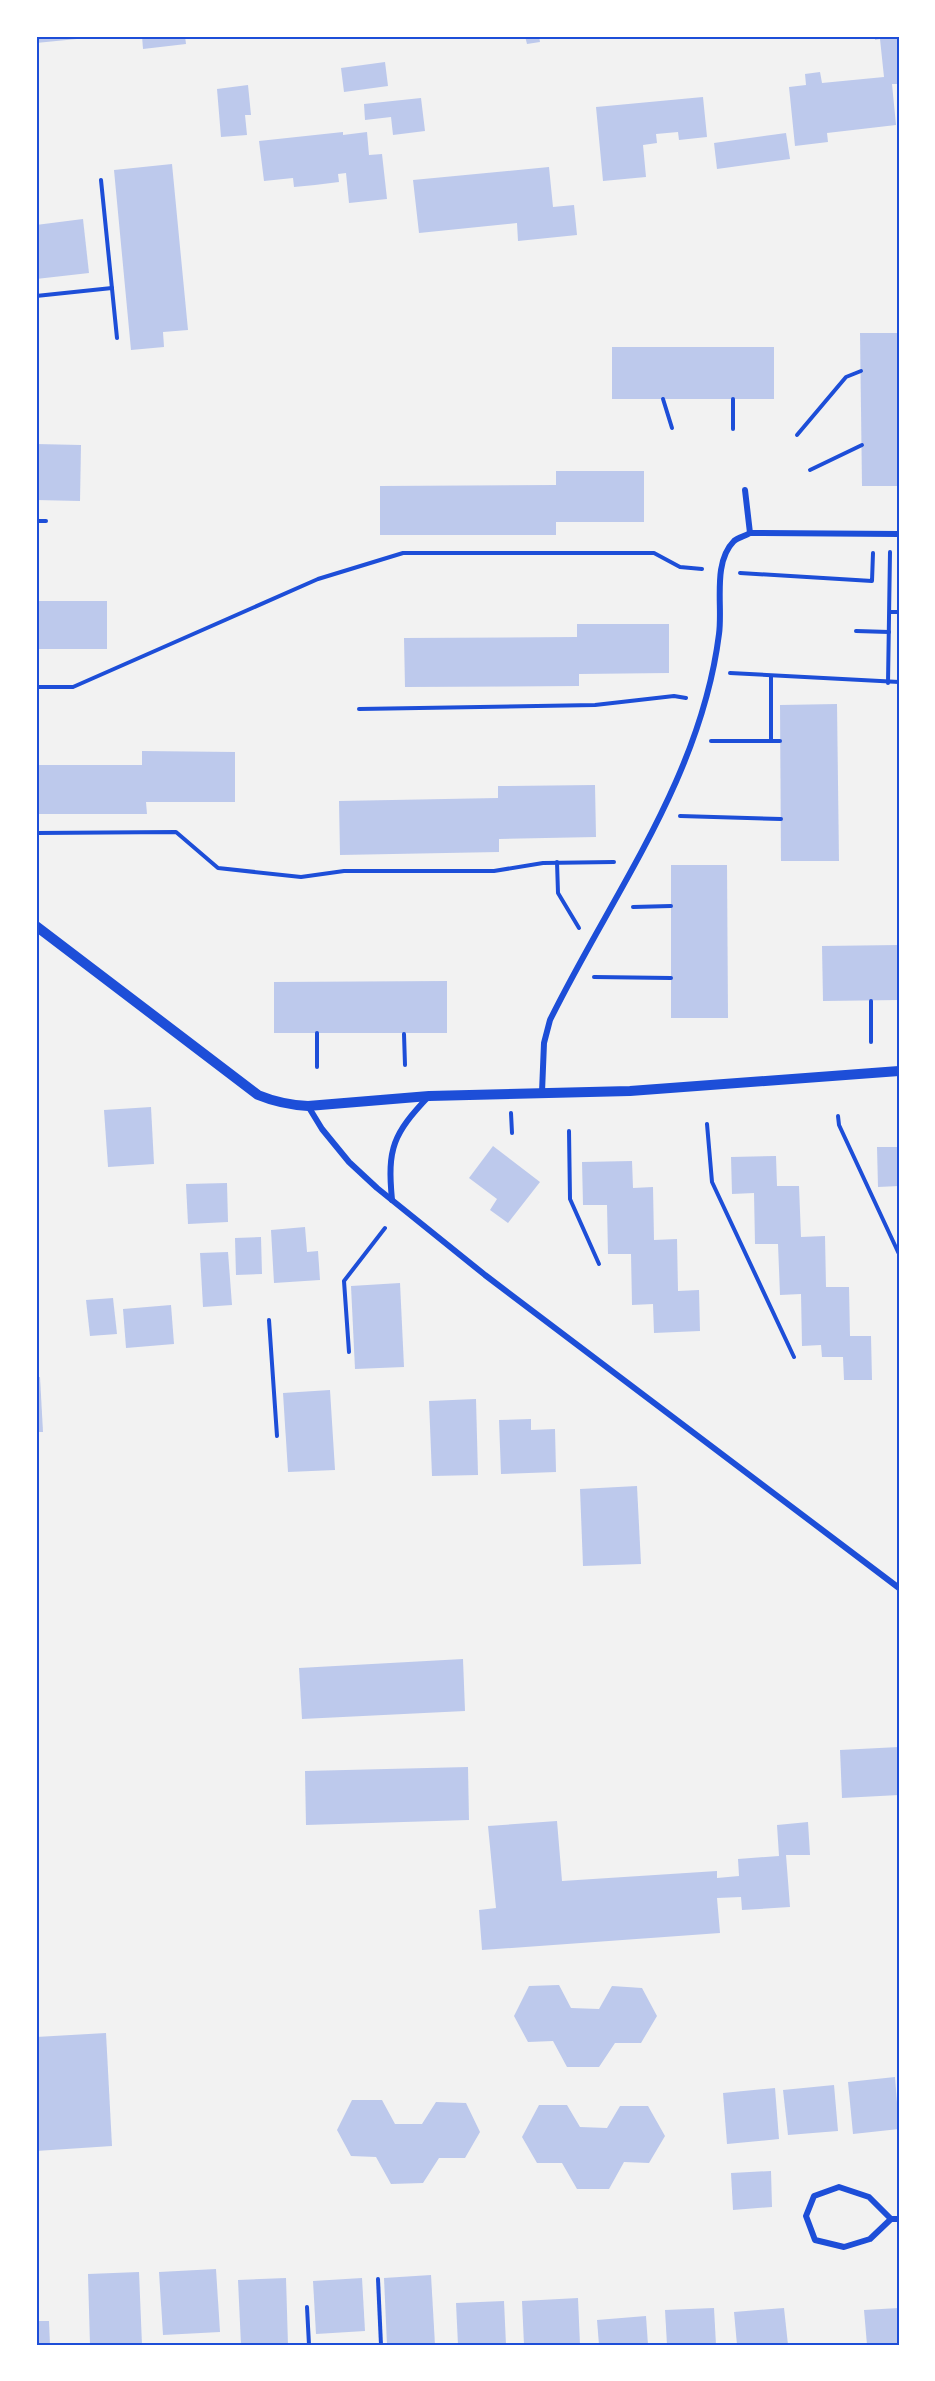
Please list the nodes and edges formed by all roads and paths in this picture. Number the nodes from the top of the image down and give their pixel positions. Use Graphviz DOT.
graph roads {
  1 [pos="101,180"];
  2 [pos="112,288"];
  3 [pos="36,296"];
  4 [pos="117,338"];
  5 [pos="861,372"];
  6 [pos="663,399"];
  7 [pos="733,399"];
  8 [pos="672,428"];
  9 [pos="733,429"];
  10 [pos="797,435"];
  11 [pos="862,445"];
  12 [pos="810,470"];
  13 [pos="745,490"];
  14 [pos="36,521"];
  15 [pos="46,521"];
  16 [pos="750,533"];
  17 [pos="899,534"];
  18 [pos="890,552"];
  19 [pos="873,553"];
  20 [pos="703,570"];
  21 [pos="739,573"];
  22 [pos="890,612"];
  23 [pos="899,612"];
  24 [pos="856,631"];
  25 [pos="889,632"];
  26 [pos="729,673"];
  27 [pos="771,676"];
  28 [pos="899,682"];
  29 [pos="888,683"];
  30 [pos="36,687"];
  31 [pos="686,698"];
  32 [pos="359,709"];
  33 [pos="708,741"];
  34 [pos="771,741"];
  35 [pos="780,741"];
  36 [pos="676,816"];
  37 [pos="781,819"];
  38 [pos="36,833"];
  39 [pos="557,862"];
  40 [pos="618,862"];
  41 [pos="671,906"];
  42 [pos="632,907"];
  43 [pos="36,926"];
  44 [pos="580,929"];
  45 [pos="591,977"];
  46 [pos="671,978"];
  47 [pos="871,1000"];
  48 [pos="317,1033"];
  49 [pos="404,1034"];
  50 [pos="872,1042"];
  51 [pos="405,1065"];
  52 [pos="317,1067"];
  53 [pos="899,1071"];
  54 [pos="542,1092"];
  55 [pos="429,1096"];
  56 [pos="308,1106"];
  57 [pos="511,1110"];
  58 [pos="838,1116"];
  59 [pos="708,1124"];
  60 [pos="569,1131"];
  61 [pos="512,1133"];
  62 [pos="392,1200"];
  63 [pos="385,1228"];
  64 [pos="899,1254"];
  65 [pos="599,1264"];
  66 [pos="269,1320"];
  67 [pos="349,1352"];
  68 [pos="794,1356"];
  69 [pos="277,1436"];
  70 [pos="899,1588"];
  71 [pos="895,2219"];
  72 [pos="378,2279"];
  73 [pos="307,2307"];
  74 [pos="309,2345"];
  75 [pos="381,2345"];
  1 -- 2 [label="path"];
  2 -- 3 [label="path"];
  2 -- 4 [label="path"];
  5 -- 10 [label="path"];
  6 -- 8 [label="path"];
  7 -- 9 [label="path"];
  11 -- 12 [label="path"];
  13 -- 16 [label="street"];
  14 -- 15 [label="path"];
  16 -- 17 [label="street"];
  16 -- 54 [label="street"];
  18 -- 22 [label="path"];
  19 -- 21 [label="path"];
  20 -- 30 [label="path"];
  22 -- 23 [label="path"];
  22 -- 25 [label="path"];
  24 -- 25 [label="path"];
  25 -- 29 [label="path"];
  26 -- 27 [label="path"];
  27 -- 29 [label="path"];
  27 -- 34 [label="path"];
  28 -- 29 [label="path"];
  31 -- 32 [label="path"];
  33 -- 34 [label="path"];
  34 -- 35 [label="path"];
  36 -- 37 [label="path"];
  38 -- 39 [label="path"];
  39 -- 40 [label="path"];
  39 -- 44 [label="path"];
  41 -- 42 [label="path"];
  43 -- 56 [label="street"];
  45 -- 46 [label="path"];
  47 -- 50 [label="path"];
  48 -- 52 [label="path"];
  49 -- 51 [label="path"];
  53 -- 54 [label="street"];
  54 -- 55 [label="street"];
  55 -- 56 [label="street"];
  55 -- 62 [label="street"];
  56 -- 62 [label="street"];
  57 -- 61 [label="path"];
  58 -- 64 [label="path"];
  59 -- 68 [label="path"];
  60 -- 65 [label="path"];
  62 -- 70 [label="street"];
  63 -- 67 [label="path"];
  66 -- 69 [label="path"];
  71 -- 71 [label="street"];
  72 -- 75 [label="path"];
  73 -- 74 [label="path"];
}
